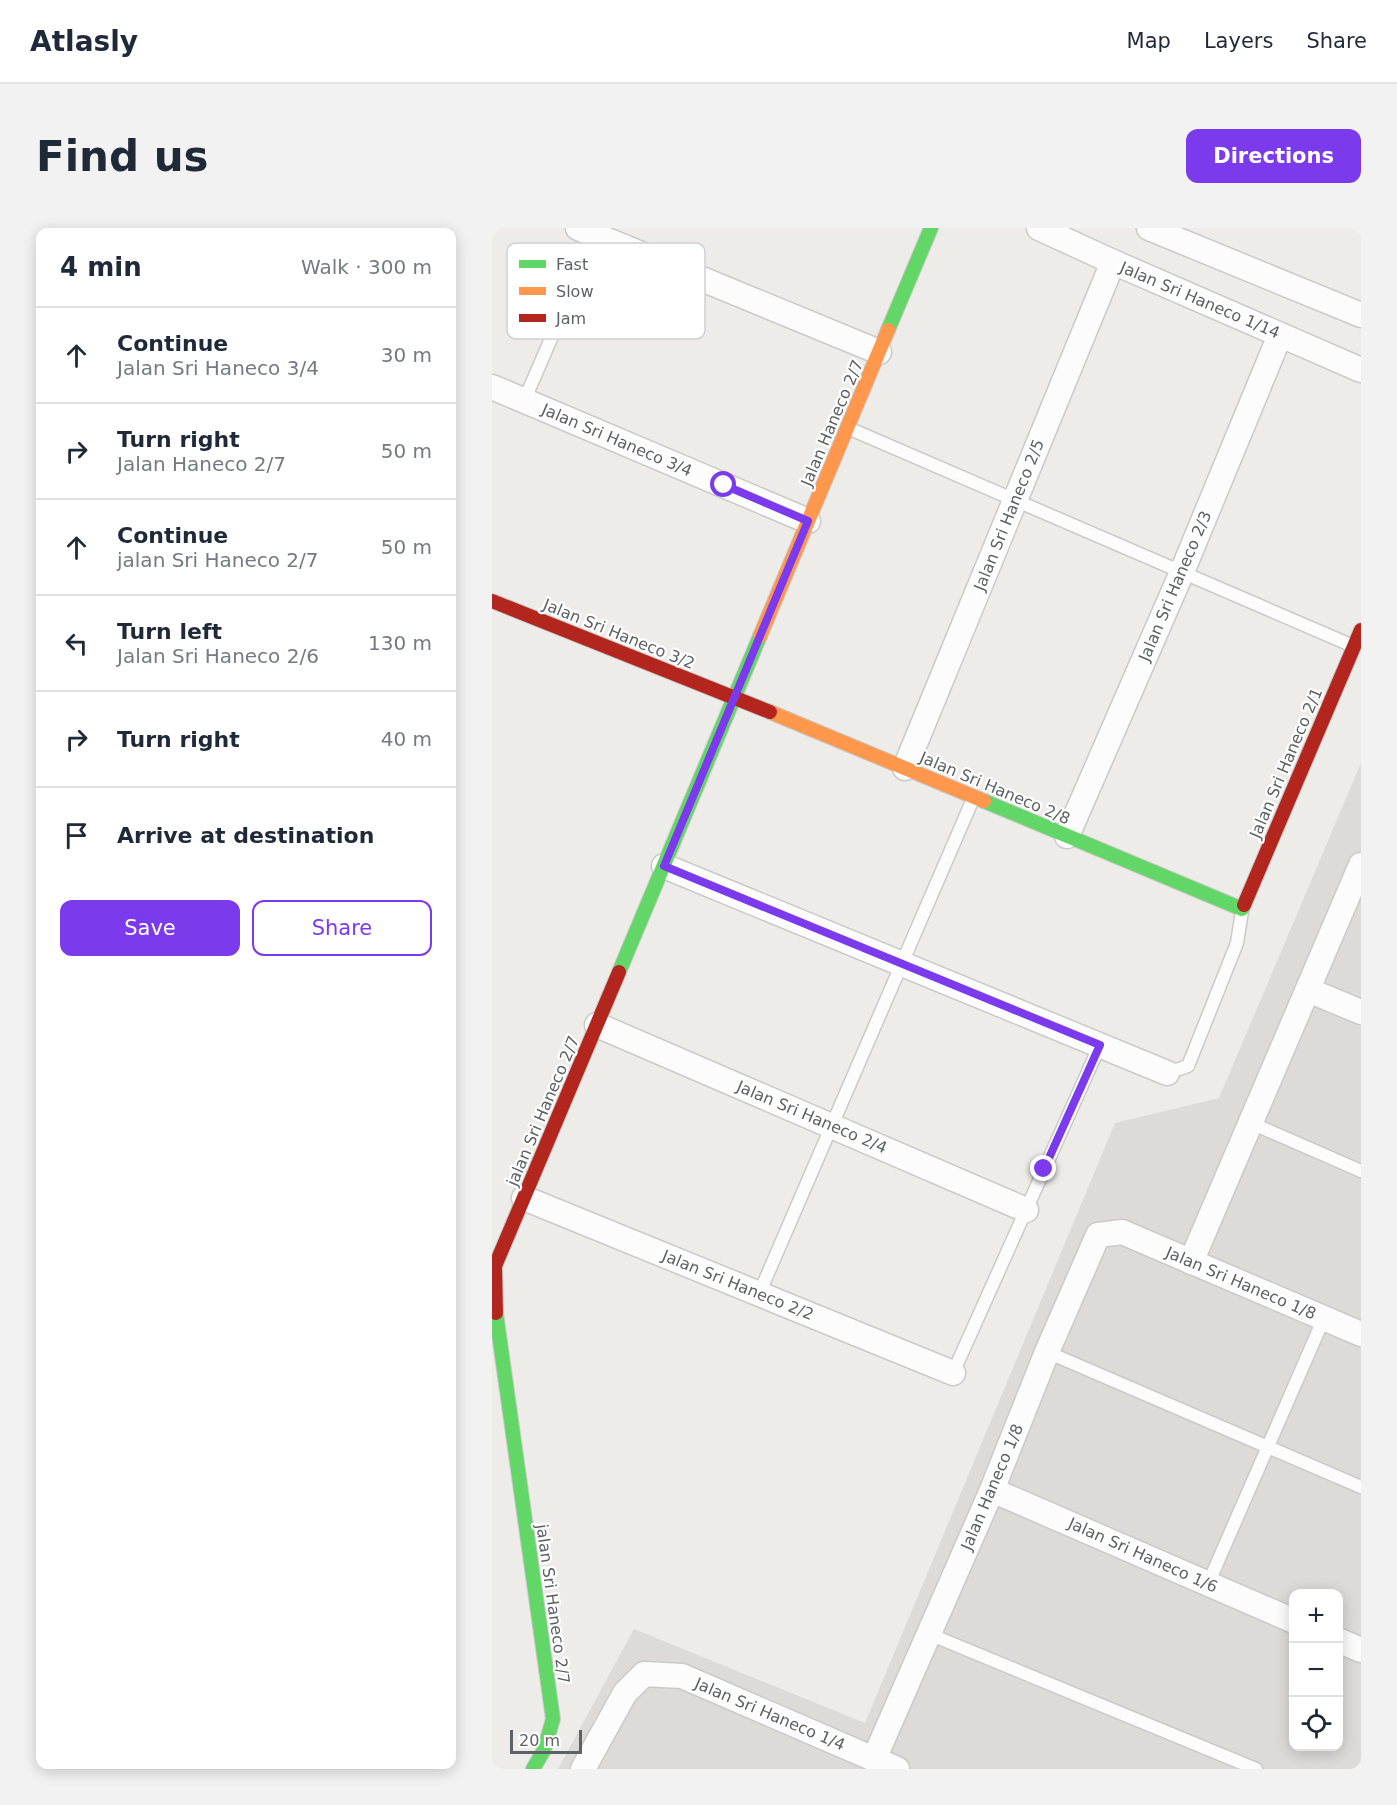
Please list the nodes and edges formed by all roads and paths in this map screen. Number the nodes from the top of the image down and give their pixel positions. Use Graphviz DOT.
graph roads {
  1 [pos="931,228"];
  2 [pos="1039,228"];
  3 [pos="1149,228"];
  4 [pos="587,232"];
  5 [pos="614,243"];
  6 [pos="1113,262"];
  7 [pos="705,280"];
  8 [pos="1361,315"];
  9 [pos="1280,335"];
  10 [pos="547,339"];
  11 [pos="879,352"];
  12 [pos="1361,370"];
  13 [pos="492,387"];
  14 [pos="524,401"];
  15 [pos="848,428"];
  16 [pos="1015,500"];
  17 [pos="808,521"];
  18 [pos="1182,572"];
  19 [pos="492,601"];
  20 [pos="1361,630"];
  21 [pos="1354,646"];
  22 [pos="735,697"];
  23 [pos="905,768"];
  24 [pos="974,798"];
  25 [pos="1067,836"];
  26 [pos="1361,864"];
  27 [pos="664,866"];
  28 [pos="1242,909"];
  29 [pos="902,964"];
  30 [pos="1308,990"];
  31 [pos="1361,1012"];
  32 [pos="597,1025"];
  33 [pos="1100,1045"];
  34 [pos="1167,1073"];
  35 [pos="1251,1123"];
  36 [pos="832,1126"];
  37 [pos="1361,1171"];
  38 [pos="524,1197"];
  39 [pos="1026,1210"];
  40 [pos="1122,1232"];
  41 [pos="1191,1262"];
  42 [pos="759,1294"];
  43 [pos="1324,1318"];
  44 [pos="1361,1334"];
  45 [pos="1047,1352"];
  46 [pos="952,1373"];
  47 [pos="1267,1447"];
  48 [pos="1361,1487"];
  49 [pos="992,1490"];
  50 [pos="1208,1584"];
  51 [pos="1289,1619"];
  52 [pos="929,1634"];
  53 [pos="1343,1642"];
  54 [pos="1361,1650"];
  55 [pos="874,1759"];
  56 [pos="533,1769"];
  57 [pos="582,1769"];
  58 [pos="897,1769"];
  59 [pos="1256,1769"];
  1 -- 11 [label="street, Jalan Haneco 2/7"];
  2 -- 6 [label="street, Jalan Sri Haneco 1/14"];
  3 -- 8 [label="street"];
  4 -- 5 [label="street"];
  6 -- 9 [label="street, Jalan Sri Haneco 1/14"];
  6 -- 16 [label="street, Jalan Sri Haneco 2/5"];
  7 -- 11 [label="street"];
  9 -- 12 [label="street, Jalan Sri Haneco 1/14"];
  9 -- 18 [label="street, Jalan Sri Haneco 2/3"];
  10 -- 14 [label="lane"];
  11 -- 15 [label="street, Jalan Haneco 2/7"];
  13 -- 14 [label="street, Jalan Sri Haneco 3/4"];
  14 -- 17 [label="street, Jalan Sri Haneco 3/4"];
  15 -- 16 [label="lane"];
  15 -- 17 [label="street, Jalan Haneco 2/7"];
  16 -- 18 [label="lane"];
  16 -- 23 [label="street, Jalan Sri Haneco 2/5"];
  17 -- 22 [label="street, Jalan Haneco 2/7"];
  18 -- 21 [label="lane"];
  18 -- 25 [label="street, Jalan Sri Haneco 2/3"];
  19 -- 22 [label="street, Jalan Sri Haneco 3/2"];
  20 -- 21 [label="street, Jalan Sri Haneco 2/1"];
  21 -- 28 [label="street, Jalan Sri Haneco 2/1"];
  22 -- 23 [label="street, Jalan Sri Haneco 2/8"];
  22 -- 27 [label="street, jalan Sri Haneco 2/7"];
  23 -- 24 [label="street, Jalan Sri Haneco 2/8"];
  24 -- 25 [label="street, Jalan Sri Haneco 2/8"];
  24 -- 29 [label="lane"];
  25 -- 28 [label="street, Jalan Sri Haneco 2/8"];
  26 -- 30 [label="street"];
  27 -- 29 [label="street"];
  27 -- 32 [label="street, jalan Sri Haneco 2/7"];
  28 -- 34 [label="lane"];
  29 -- 33 [label="street"];
  29 -- 36 [label="lane"];
  30 -- 31 [label="street"];
  30 -- 35 [label="street"];
  32 -- 36 [label="street, Jalan Sri Haneco 2/4"];
  32 -- 38 [label="street, jalan Sri Haneco 2/7"];
  33 -- 34 [label="street"];
  33 -- 39 [label="lane"];
  35 -- 37 [label="lane"];
  35 -- 41 [label="street"];
  36 -- 39 [label="street, Jalan Sri Haneco 2/4"];
  36 -- 42 [label="lane"];
  38 -- 42 [label="street, Jalan Sri Haneco 2/2"];
  38 -- 56 [label="street, jalan Sri Haneco 2/7"];
  39 -- 46 [label="lane"];
  40 -- 41 [label="street, Jalan Sri Haneco 1/8"];
  40 -- 45 [label="street, Jalan Haneco 1/8"];
  41 -- 43 [label="street, Jalan Sri Haneco 1/8"];
  42 -- 46 [label="street, Jalan Sri Haneco 2/2"];
  43 -- 44 [label="street, Jalan Sri Haneco 1/8"];
  43 -- 47 [label="lane"];
  45 -- 47 [label="lane"];
  45 -- 49 [label="street, Jalan Haneco 1/8"];
  47 -- 48 [label="lane"];
  47 -- 50 [label="lane"];
  49 -- 50 [label="street, Jalan Sri Haneco 1/6"];
  49 -- 52 [label="street, Jalan Haneco 1/8"];
  50 -- 51 [label="street, Jalan Sri Haneco 1/6"];
  52 -- 55 [label="street, Jalan Haneco 1/8"];
  52 -- 59 [label="lane"];
  53 -- 54 [label="street"];
  55 -- 57 [label="street, Jalan Sri Haneco 1/4"];
  55 -- 58 [label="street, Jalan Sri Haneco 1/4"];
}
